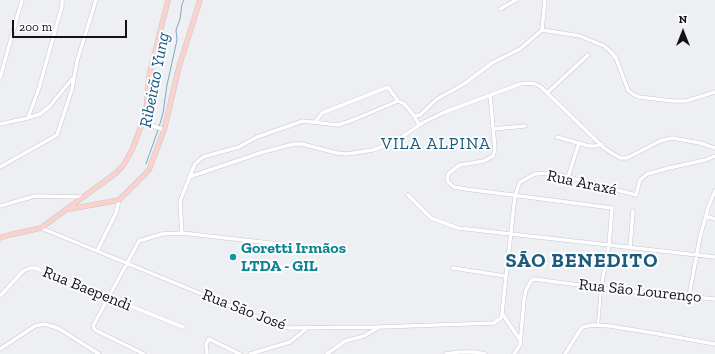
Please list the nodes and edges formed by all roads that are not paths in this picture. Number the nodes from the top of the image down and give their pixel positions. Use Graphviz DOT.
graph roads {
  1 [pos="22,0"];
  2 [pos="62,0"];
  3 [pos="96,0"];
  4 [pos="168,0"];
  5 [pos="200,0"];
  6 [pos="516,0"];
  7 [pos="545,0"];
  8 [pos="500,8"];
  9 [pos="542,30"];
  10 [pos="588,55"];
  11 [pos="0,78"];
  12 [pos="72,79"];
  13 [pos="715,92"];
  14 [pos="547,93"];
  15 [pos="490,95"];
  16 [pos="398,101"];
  17 [pos="420,115"];
  18 [pos="414,116"];
  19 [pos="28,118"];
  20 [pos="144,122"];
  21 [pos="316,122"];
  22 [pos="424,122"];
  23 [pos="0,124"];
  24 [pos="419,125"];
  25 [pos="525,126"];
  26 [pos="493,128"];
  27 [pos="163,130"];
  28 [pos="557,137"];
  29 [pos="579,143"];
  30 [pos="601,144"];
  31 [pos="714,149"];
  32 [pos="715,156"];
  33 [pos="0,167"];
  34 [pos="189,177"];
  35 [pos="568,177"];
  36 [pos="715,191"];
  37 [pos="408,195"];
  38 [pos="85,196"];
  39 [pos="515,196"];
  40 [pos="74,197"];
  41 [pos="81,200"];
  42 [pos="119,200"];
  43 [pos="111,203"];
  44 [pos="74,205"];
  45 [pos="0,206"];
  46 [pos="83,207"];
  47 [pos="68,209"];
  48 [pos="117,209"];
  49 [pos="633,211"];
  50 [pos="706,216"];
  51 [pos="715,219"];
  52 [pos="41,228"];
  53 [pos="182,233"];
  54 [pos="510,235"];
  55 [pos="0,238"];
  56 [pos="609,245"];
  57 [pos="630,248"];
  58 [pos="331,250"];
  59 [pos="97,251"];
  60 [pos="697,255"];
  61 [pos="715,257"];
  62 [pos="127,263"];
  63 [pos="453,268"];
  64 [pos="506,276"];
  65 [pos="601,288"];
  66 [pos="0,296"];
  67 [pos="689,296"];
  68 [pos="108,297"];
  69 [pos="715,299"];
  70 [pos="502,313"];
  71 [pos="598,325"];
  72 [pos="183,327"];
  73 [pos="379,327"];
  74 [pos="306,329"];
  75 [pos="520,340"];
  76 [pos="715,344"];
  77 [pos="0,349"];
  78 [pos="99,354"];
  79 [pos="144,354"];
  80 [pos="207,354"];
  81 [pos="240,354"];
  82 [pos="250,354"];
  83 [pos="327,354"];
  84 [pos="446,354"];
  85 [pos="485,354"];
  86 [pos="514,354"];
  87 [pos="565,354"];
  1 -- 11 [label="street"];
  2 -- 19 [label="street"];
  3 -- 12 [label="street"];
  4 -- 20 [label="main road"];
  5 -- 27 [label="main road"];
  6 -- 8 [label="street"];
  7 -- 9 [label="street"];
  9 -- 13 [label="street"];
  9 -- 17 [label="street"];
  10 -- 14 [label="street"];
  12 -- 19 [label="street"];
  12 -- 33 [label="street"];
  14 -- 15 [label="street"];
  14 -- 30 [label="street"];
  15 -- 22 [label="street"];
  15 -- 26 [label="street"];
  16 -- 18 [label="street"];
  16 -- 21 [label="street"];
  16 -- 21 [label="street"];
  17 -- 18 [label="street"];
  17 -- 22 [label="street"];
  18 -- 24 [label="street"];
  19 -- 23 [label="street"];
  20 -- 27 [label="street"];
  20 -- 38 [label="main road"];
  21 -- 34 [label="street"];
  22 -- 24 [label="street"];
  24 -- 34 [label="street"];
  25 -- 26 [label="street"];
  26 -- 39 [label="street"];
  27 -- 42 [label="main road"];
  28 -- 29 [label="street"];
  29 -- 30 [label="street"];
  29 -- 35 [label="street"];
  30 -- 31 [label="street"];
  32 -- 35 [label="street, Rua Araxá"];
  34 -- 53 [label="street"];
  35 -- 39 [label="street, Rua Araxá"];
  36 -- 50 [label="street"];
  37 -- 54 [label="street"];
  38 -- 40 [label="street"];
  38 -- 41 [label="main road"];
  39 -- 54 [label="street, Rua Araxá"];
  39 -- 56 [label="street"];
  40 -- 41 [label="street"];
  40 -- 44 [label="street"];
  40 -- 45 [label="street"];
  41 -- 44 [label="main road"];
  41 -- 46 [label="street"];
  42 -- 43 [label="main road"];
  42 -- 48 [label="street"];
  43 -- 46 [label="main road"];
  43 -- 48 [label="street"];
  44 -- 47 [label="main road"];
  46 -- 47 [label="main road"];
  47 -- 52 [label="main road"];
  48 -- 59 [label="street"];
  49 -- 57 [label="street"];
  50 -- 51 [label="street"];
  50 -- 60 [label="street"];
  52 -- 55 [label="main road"];
  52 -- 59 [label="street, Rua São José"];
  53 -- 58 [label="street"];
  53 -- 62 [label="street"];
  54 -- 56 [label="street"];
  54 -- 64 [label="street, Rua Araxá"];
  56 -- 57 [label="street"];
  56 -- 65 [label="street"];
  57 -- 60 [label="street"];
  59 -- 62 [label="street, Rua São José"];
  60 -- 61 [label="street"];
  60 -- 67 [label="street"];
  62 -- 68 [label="street"];
  62 -- 74 [label="street, Rua São José"];
  63 -- 64 [label="street"];
  64 -- 70 [label="street, Rua Araxá"];
  65 -- 67 [label="street, Rua São Lourenço"];
  65 -- 71 [label="street"];
  65 -- 75 [label="street, Rua São Lourenço"];
  66 -- 68 [label="street, Rua Baependi"];
  67 -- 69 [label="street, Rua São Lourenço"];
  68 -- 72 [label="street, Rua Baependi"];
  68 -- 79 [label="street"];
  70 -- 73 [label="street, Rua São José"];
  70 -- 75 [label="street"];
  71 -- 76 [label="street"];
  71 -- 87 [label="street"];
  73 -- 74 [label="street, Rua São José"];
  73 -- 83 [label="street"];
  74 -- 82 [label="street"];
  75 -- 86 [label="street"];
  77 -- 78 [label="street"];
  80 -- 81 [label="street"];
  84 -- 85 [label="street"];
}
